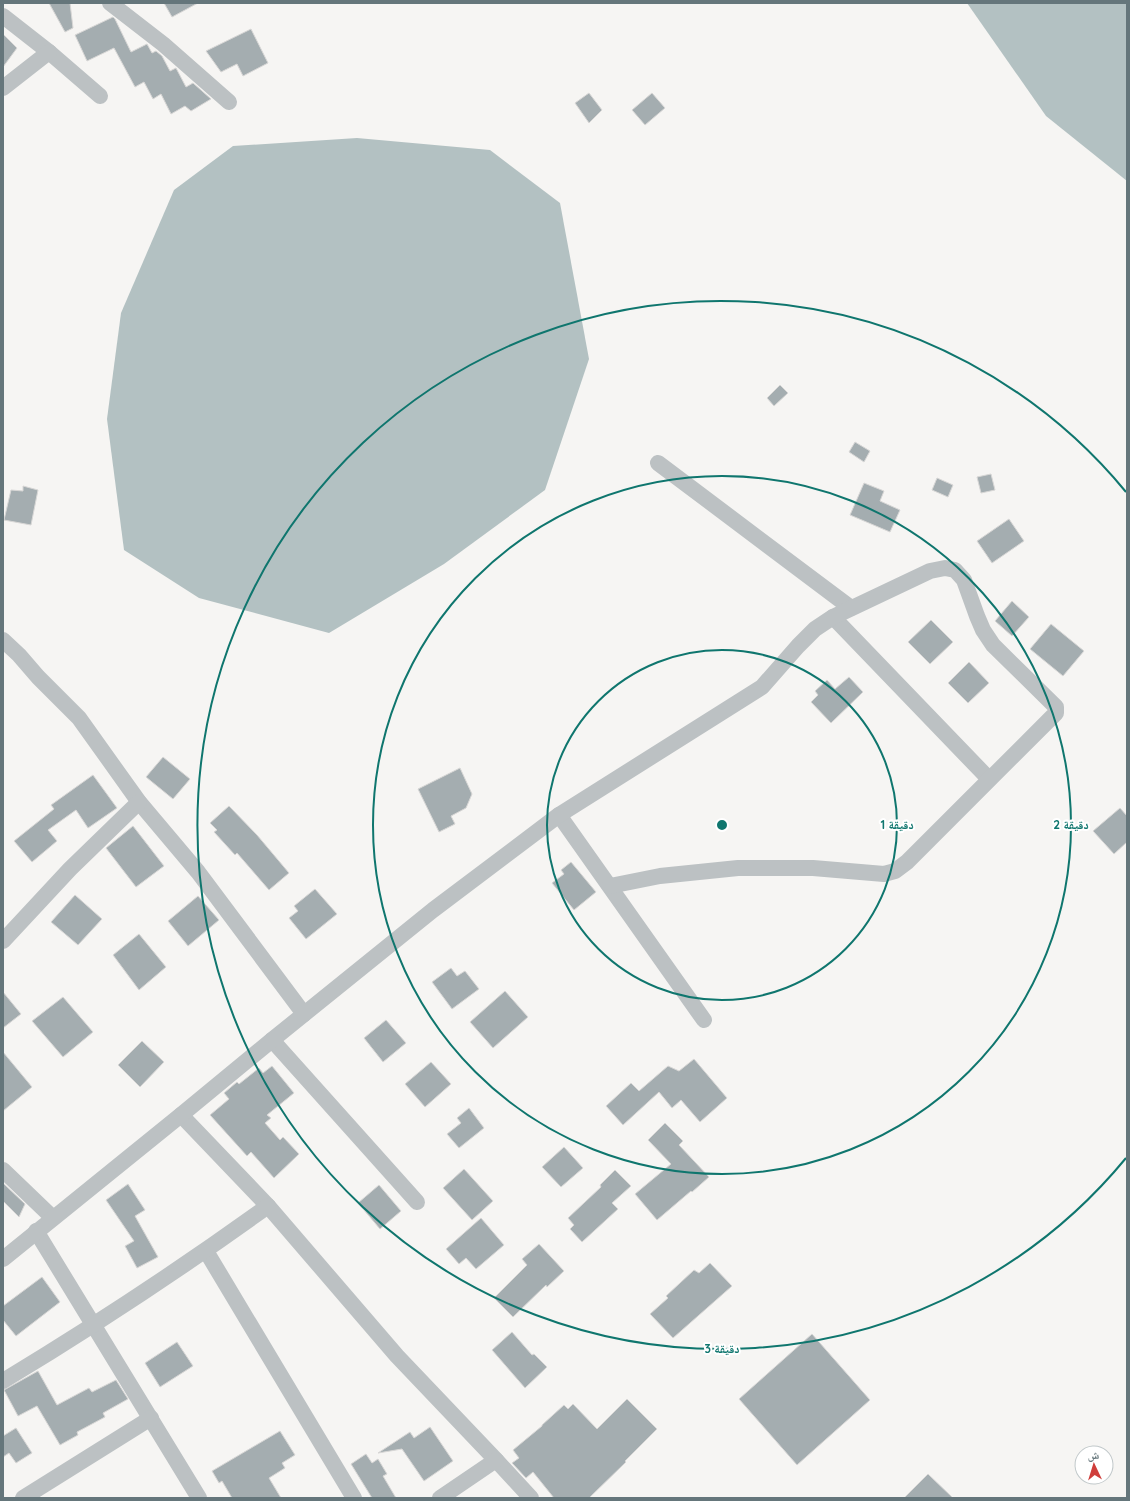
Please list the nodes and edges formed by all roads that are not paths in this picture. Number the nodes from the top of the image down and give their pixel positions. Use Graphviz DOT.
graph roads {
  1 [pos="110,3"];
  2 [pos="3,16"];
  3 [pos="49,52"];
  4 [pos="3,88"];
  5 [pos="100,96"];
  6 [pos="229,102"];
  7 [pos="658,464"];
  8 [pos="851,608"];
  9 [pos="833,617"];
  10 [pos="3,640"];
  11 [pos="989,779"];
  12 [pos="140,802"];
  13 [pos="559,815"];
  14 [pos="610,886"];
  15 [pos="3,941"];
  16 [pos="304,1014"];
  17 [pos="704,1020"];
  18 [pos="272,1040"];
  19 [pos="181,1116"];
  20 [pos="3,1170"];
  21 [pos="417,1202"];
  22 [pos="268,1206"];
  23 [pos="53,1218"];
  24 [pos="36,1231"];
  25 [pos="206,1251"];
  26 [pos="3,1259"];
  27 [pos="93,1326"];
  28 [pos="3,1381"];
  29 [pos="151,1418"];
  30 [pos="496,1460"];
  31 [pos="23,1498"];
  32 [pos="199,1498"];
  33 [pos="354,1498"];
  34 [pos="440,1498"];
  35 [pos="530,1498"];
  1 -- 6 [label="street"];
  2 -- 3 [label="street"];
  3 -- 4 [label="street"];
  3 -- 5 [label="street"];
  7 -- 8 [label="street"];
  8 -- 9 [label="street"];
  8 -- 11 [label="street"];
  9 -- 11 [label="street"];
  9 -- 13 [label="street"];
  10 -- 12 [label="street"];
  11 -- 14 [label="street"];
  12 -- 15 [label="street"];
  12 -- 16 [label="street"];
  13 -- 14 [label="street"];
  13 -- 16 [label="street"];
  14 -- 17 [label="street"];
  16 -- 18 [label="street"];
  18 -- 19 [label="street"];
  18 -- 21 [label="street"];
  19 -- 22 [label="street"];
  19 -- 23 [label="street"];
  20 -- 23 [label="street"];
  22 -- 25 [label="street"];
  22 -- 30 [label="street"];
  23 -- 24 [label="street"];
  24 -- 26 [label="street"];
  24 -- 27 [label="street"];
  25 -- 27 [label="street"];
  25 -- 33 [label="street"];
  27 -- 28 [label="street"];
  27 -- 29 [label="street"];
  29 -- 31 [label="street"];
  29 -- 32 [label="street"];
  30 -- 34 [label="street"];
  30 -- 35 [label="street"];
}
